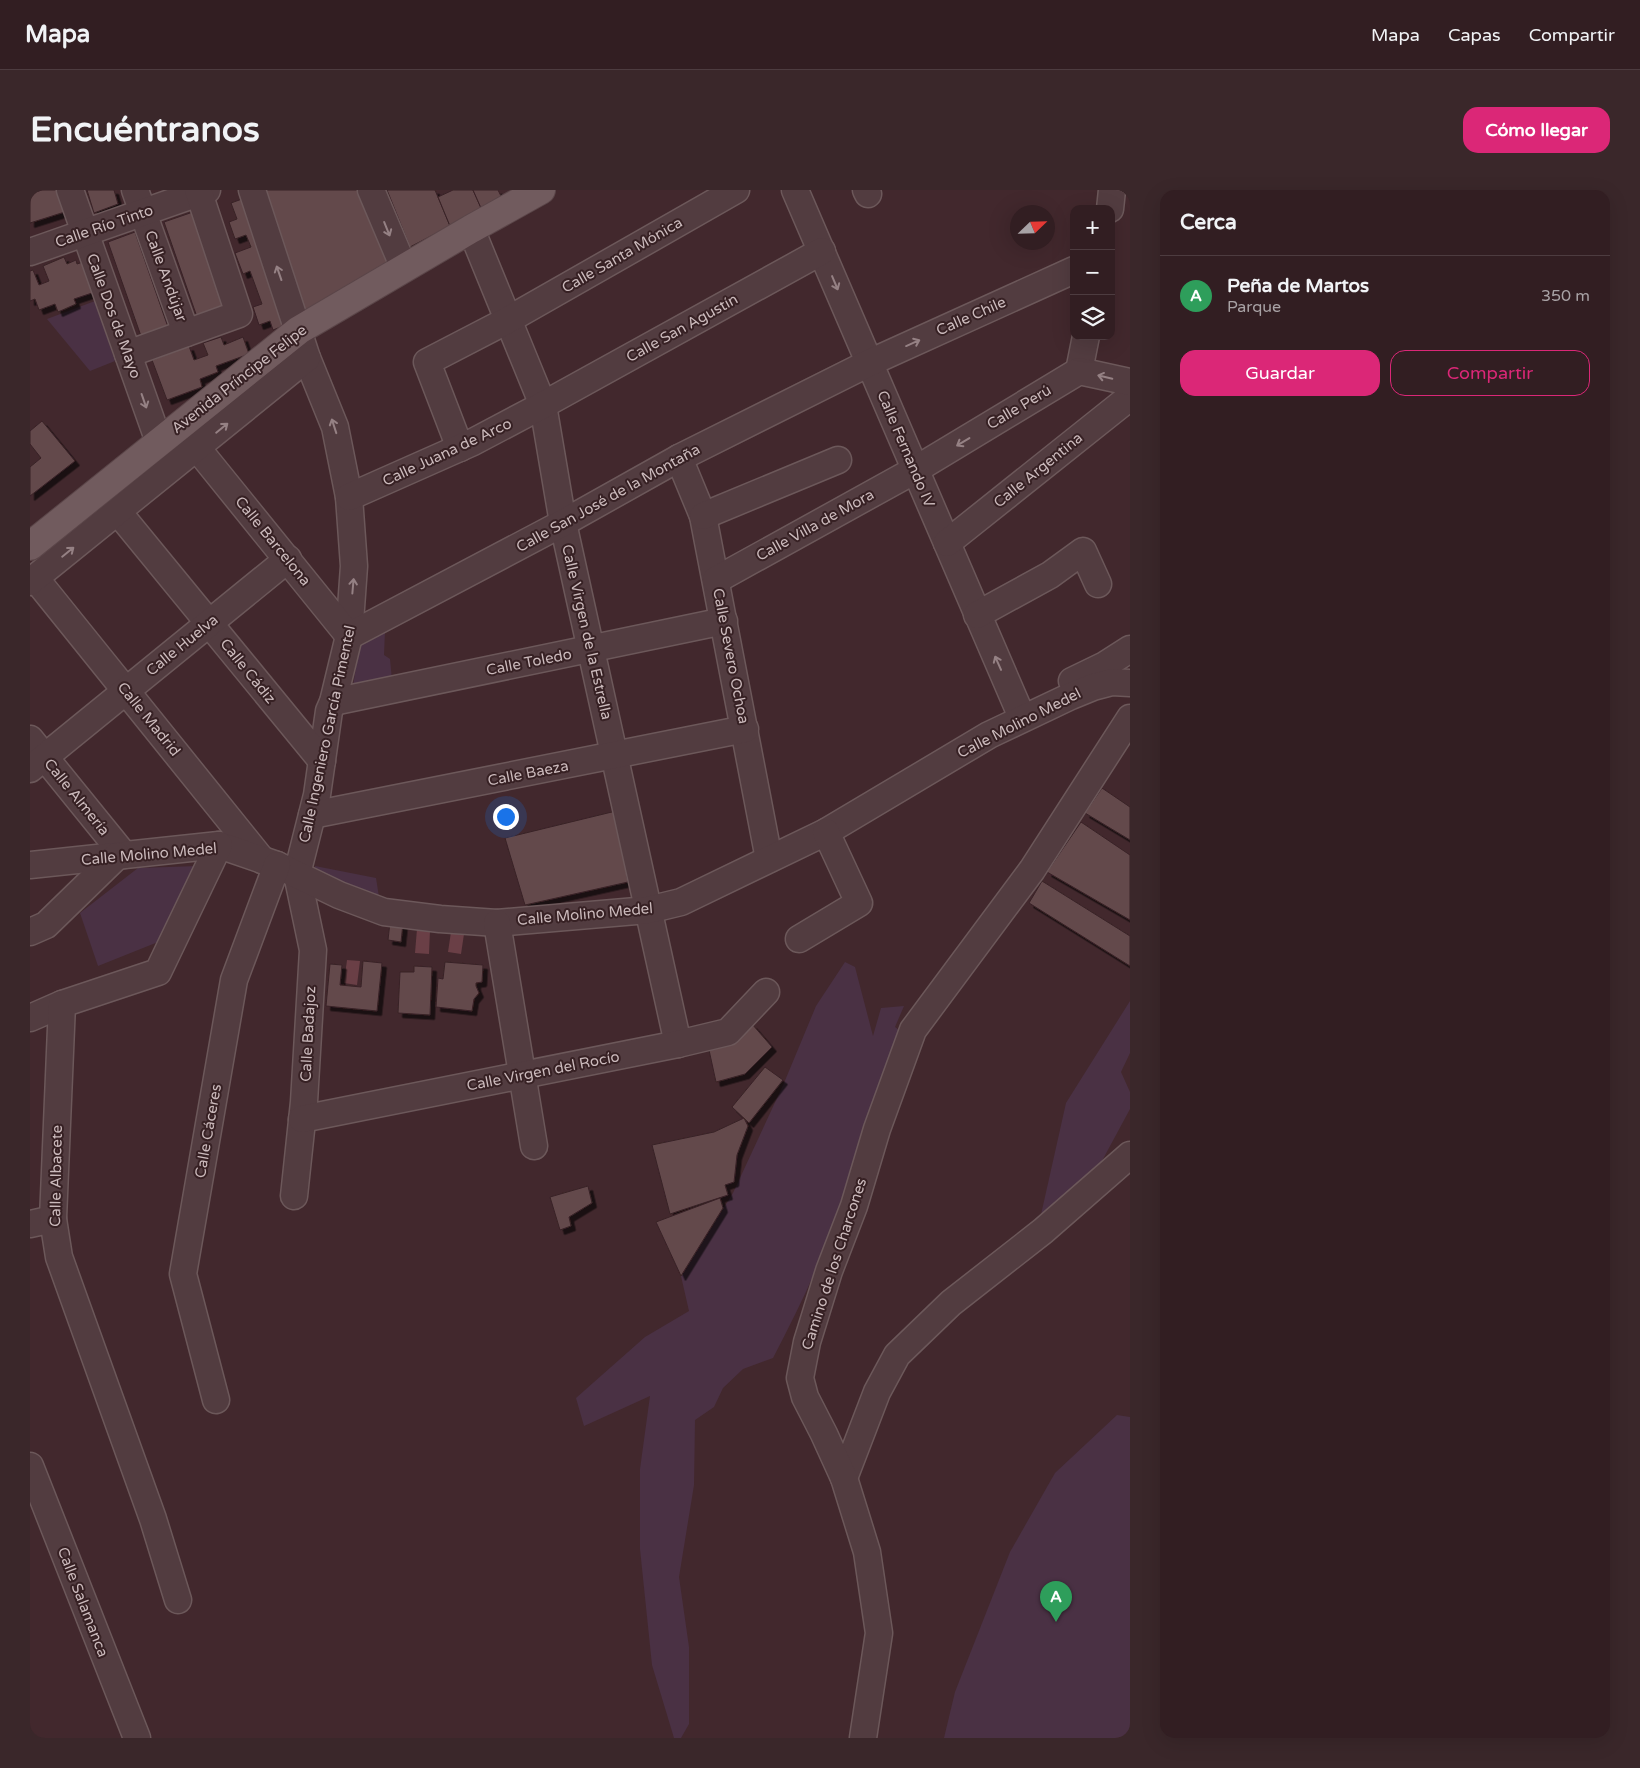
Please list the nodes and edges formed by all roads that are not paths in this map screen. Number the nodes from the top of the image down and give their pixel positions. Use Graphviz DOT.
graph roads {
  1 [pos="70,190"];
  2 [pos="252,190"];
  3 [pos="371,190"];
  4 [pos="541,190"];
  5 [pos="736,190"];
  6 [pos="795,190"];
  7 [pos="1112,190"];
  8 [pos="201,191"];
  9 [pos="138,201"];
  10 [pos="1110,205"];
  11 [pos="471,229"];
  12 [pos="84,233"];
  13 [pos="822,251"];
  14 [pos="30,252"];
  15 [pos="404,268"];
  16 [pos="1070,272"];
  17 [pos="508,320"];
  18 [pos="299,330"];
  19 [pos="186,333"];
  20 [pos="1085,340"];
  21 [pos="128,354"];
  22 [pos="307,358"];
  23 [pos="869,363"];
  24 [pos="1079,371"];
  25 [pos="1130,382"];
  26 [pos="1130,397"];
  27 [pos="543,405"];
  28 [pos="159,442"];
  29 [pos="197,448"];
  30 [pos="460,448"];
  31 [pos="679,458"];
  32 [pos="838,460"];
  33 [pos="915,470"];
  34 [pos="349,497"];
  35 [pos="118,512"];
  36 [pos="703,516"];
  37 [pos="563,523"];
  38 [pos="947,543"];
  39 [pos="30,546"];
  40 [pos="288,559"];
  41 [pos="33,580"];
  42 [pos="716,580"];
  43 [pos="1098,584"];
  44 [pos="977,615"];
  45 [pos="724,621"];
  46 [pos="210,624"];
  47 [pos="349,636"];
  48 [pos="1130,649"];
  49 [pos="590,650"];
  50 [pos="1130,683"];
  51 [pos="126,691"];
  52 [pos="333,702"];
  53 [pos="1018,708"];
  54 [pos="1130,718"];
  55 [pos="745,729"];
  56 [pos="989,735"];
  57 [pos="35,755"];
  58 [pos="615,756"];
  59 [pos="322,761"];
  60 [pos="312,815"];
  61 [pos="826,832"];
  62 [pos="219,845"];
  63 [pos="121,856"];
  64 [pos="769,859"];
  65 [pos="30,865"];
  66 [pos="279,866"];
  67 [pos="648,910"];
  68 [pos="497,922"];
  69 [pos="30,932"];
  70 [pos="799,939"];
  71 [pos="766,992"];
  72 [pos="62,1004"];
  73 [pos="30,1018"];
  74 [pos="678,1044"];
  75 [pos="522,1075"];
  76 [pos="302,1119"];
  77 [pos="534,1146"];
  78 [pos="1130,1155"];
  79 [pos="294,1196"];
  80 [pos="41,1221"];
  81 [pos="216,1400"];
  82 [pos="30,1466"];
  83 [pos="844,1478"];
  84 [pos="178,1600"];
  85 [pos="137,1738"];
  86 [pos="864,1738"];
  1 -- 12 [label="street, Calle Dos de Mayo"];
  18 -- 2 [label="street, Calle Ingeniero García Pimentel, one-way"];
  3 -- 15 [label="street, one-way"];
  4 -- 11 [label="main road, Avenida Príncipe Felipe"];
  5 -- 17 [label="street, Calle Santa Mónica"];
  6 -- 13 [label="street, Calle Fernando IV"];
  7 -- 10 [label="street"];
  8 -- 9 [label="street, Calle Río Tinto"];
  8 -- 19 [label="street"];
  9 -- 12 [label="street, Calle Río Tinto"];
  9 -- 19 [label="street, Calle Andújar"];
  11 -- 15 [label="main road, Avenida Príncipe Felipe"];
  11 -- 17 [label="street, Calle Virgen de la Estrella"];
  12 -- 14 [label="street, Calle Río Tinto"];
  12 -- 21 [label="street, Calle Dos de Mayo"];
  13 -- 23 [label="street, Calle Fernando IV, one-way"];
  13 -- 27 [label="street, Calle San Agustín"];
  15 -- 18 [label="main road, Avenida Príncipe Felipe"];
  23 -- 16 [label="street, Calle Chile, one-way"];
  17 -- 27 [label="street, Calle Virgen de la Estrella"];
  17 -- 30 [label="street, Calle Santa Mónica"];
  18 -- 22 [label="street, Calle Ingeniero García Pimentel"];
  18 -- 28 [label="main road, Avenida Príncipe Felipe"];
  19 -- 21 [label="street"];
  20 -- 24 [label="street"];
  21 -- 28 [label="street, Calle Dos de Mayo, one-way"];
  29 -- 22 [label="street, Avenida Príncipe Felipe, one-way"];
  34 -- 22 [label="street, Calle Ingeniero García Pimentel, one-way"];
  23 -- 31 [label="street, Calle San José de la Montaña"];
  23 -- 33 [label="street, Calle Fernando IV"];
  25 -- 24 [label="street, one-way"];
  24 -- 33 [label="street, Calle Perú, one-way"];
  26 -- 38 [label="street, Calle Argentina"];
  27 -- 30 [label="street, Calle Juana de Arco"];
  27 -- 37 [label="street, Calle Virgen de la Estrella"];
  28 -- 39 [label="main road, Avenida Príncipe Felipe"];
  29 -- 35 [label="street, Avenida Príncipe Felipe"];
  29 -- 40 [label="street, Calle Barcelona"];
  30 -- 34 [label="street, Calle Juana de Arco"];
  31 -- 36 [label="street, Calle Severo Ochoa"];
  31 -- 37 [label="street, Calle San José de la Montaña"];
  32 -- 36 [label="street"];
  33 -- 38 [label="street, Calle Fernando IV"];
  33 -- 42 [label="street, Calle Villa de Mora"];
  47 -- 34 [label="street, Calle Ingeniero García Pimentel, one-way"];
  41 -- 35 [label="street, Avenida Príncipe Felipe, one-way"];
  35 -- 46 [label="street, Calle Cádiz"];
  36 -- 42 [label="street, Calle Severo Ochoa"];
  37 -- 47 [label="street, Calle San José de la Montaña"];
  37 -- 49 [label="street, Calle Virgen de la Estrella"];
  38 -- 44 [label="street, Calle Fernando IV"];
  40 -- 46 [label="street, Calle Huelva"];
  40 -- 47 [label="street, Calle Barcelona"];
  41 -- 51 [label="street, Calle Madrid"];
  42 -- 45 [label="street, Calle Severo Ochoa"];
  43 -- 44 [label="street"];
  53 -- 44 [label="street, Calle Fernando IV, one-way"];
  45 -- 49 [label="street, Calle Toledo"];
  45 -- 55 [label="street, Calle Severo Ochoa"];
  46 -- 51 [label="street, Calle Huelva"];
  46 -- 59 [label="street, Calle Cádiz"];
  47 -- 52 [label="street, Calle Ingeniero García Pimentel"];
  48 -- 53 [label="street"];
  49 -- 52 [label="street, Calle Toledo"];
  49 -- 58 [label="street, Calle Virgen de la Estrella"];
  50 -- 56 [label="street, Calle Molino Medel"];
  51 -- 57 [label="street, Calle Huelva"];
  51 -- 66 [label="street, Calle Madrid"];
  52 -- 59 [label="street, Calle Ingeniero García Pimentel"];
  53 -- 56 [label="street"];
  54 -- 83 [label="street, Camino de los Charcones"];
  55 -- 58 [label="street, Calle Baeza"];
  55 -- 64 [label="street, Calle Severo Ochoa"];
  56 -- 61 [label="street, Calle Molino Medel"];
  57 -- 63 [label="street, Calle Almería"];
  58 -- 60 [label="street, Calle Baeza"];
  58 -- 67 [label="street, Calle Virgen de la Estrella"];
  59 -- 60 [label="street, Calle Ingeniero García Pimentel"];
  60 -- 66 [label="street, Calle Ingeniero García Pimentel"];
  61 -- 64 [label="street, Calle Molino Medel"];
  61 -- 70 [label="street"];
  62 -- 63 [label="street, Calle Molino Medel"];
  62 -- 66 [label="street, Calle Molino Medel"];
  62 -- 72 [label="street"];
  63 -- 65 [label="street, Calle Molino Medel"];
  63 -- 69 [label="street"];
  64 -- 67 [label="street, Calle Molino Medel"];
  66 -- 68 [label="street, Calle Molino Medel"];
  66 -- 76 [label="street, Calle Badajoz"];
  66 -- 81 [label="street, Calle Cáceres"];
  67 -- 68 [label="street, Calle Molino Medel"];
  67 -- 74 [label="street, Calle Virgen de la Estrella"];
  68 -- 75 [label="street"];
  71 -- 74 [label="street, Calle Virgen del Rocío"];
  72 -- 73 [label="street"];
  72 -- 80 [label="street, Calle Albacete"];
  74 -- 75 [label="street, Calle Virgen del Rocío"];
  75 -- 76 [label="street, Calle Virgen del Rocío"];
  75 -- 77 [label="street"];
  76 -- 79 [label="street, Calle Badajoz"];
  78 -- 83 [label="street"];
  80 -- 84 [label="street, Calle Albacete"];
  82 -- 85 [label="street, Calle Salamanca"];
  83 -- 86 [label="street, Camino de los Charcones"];
}
